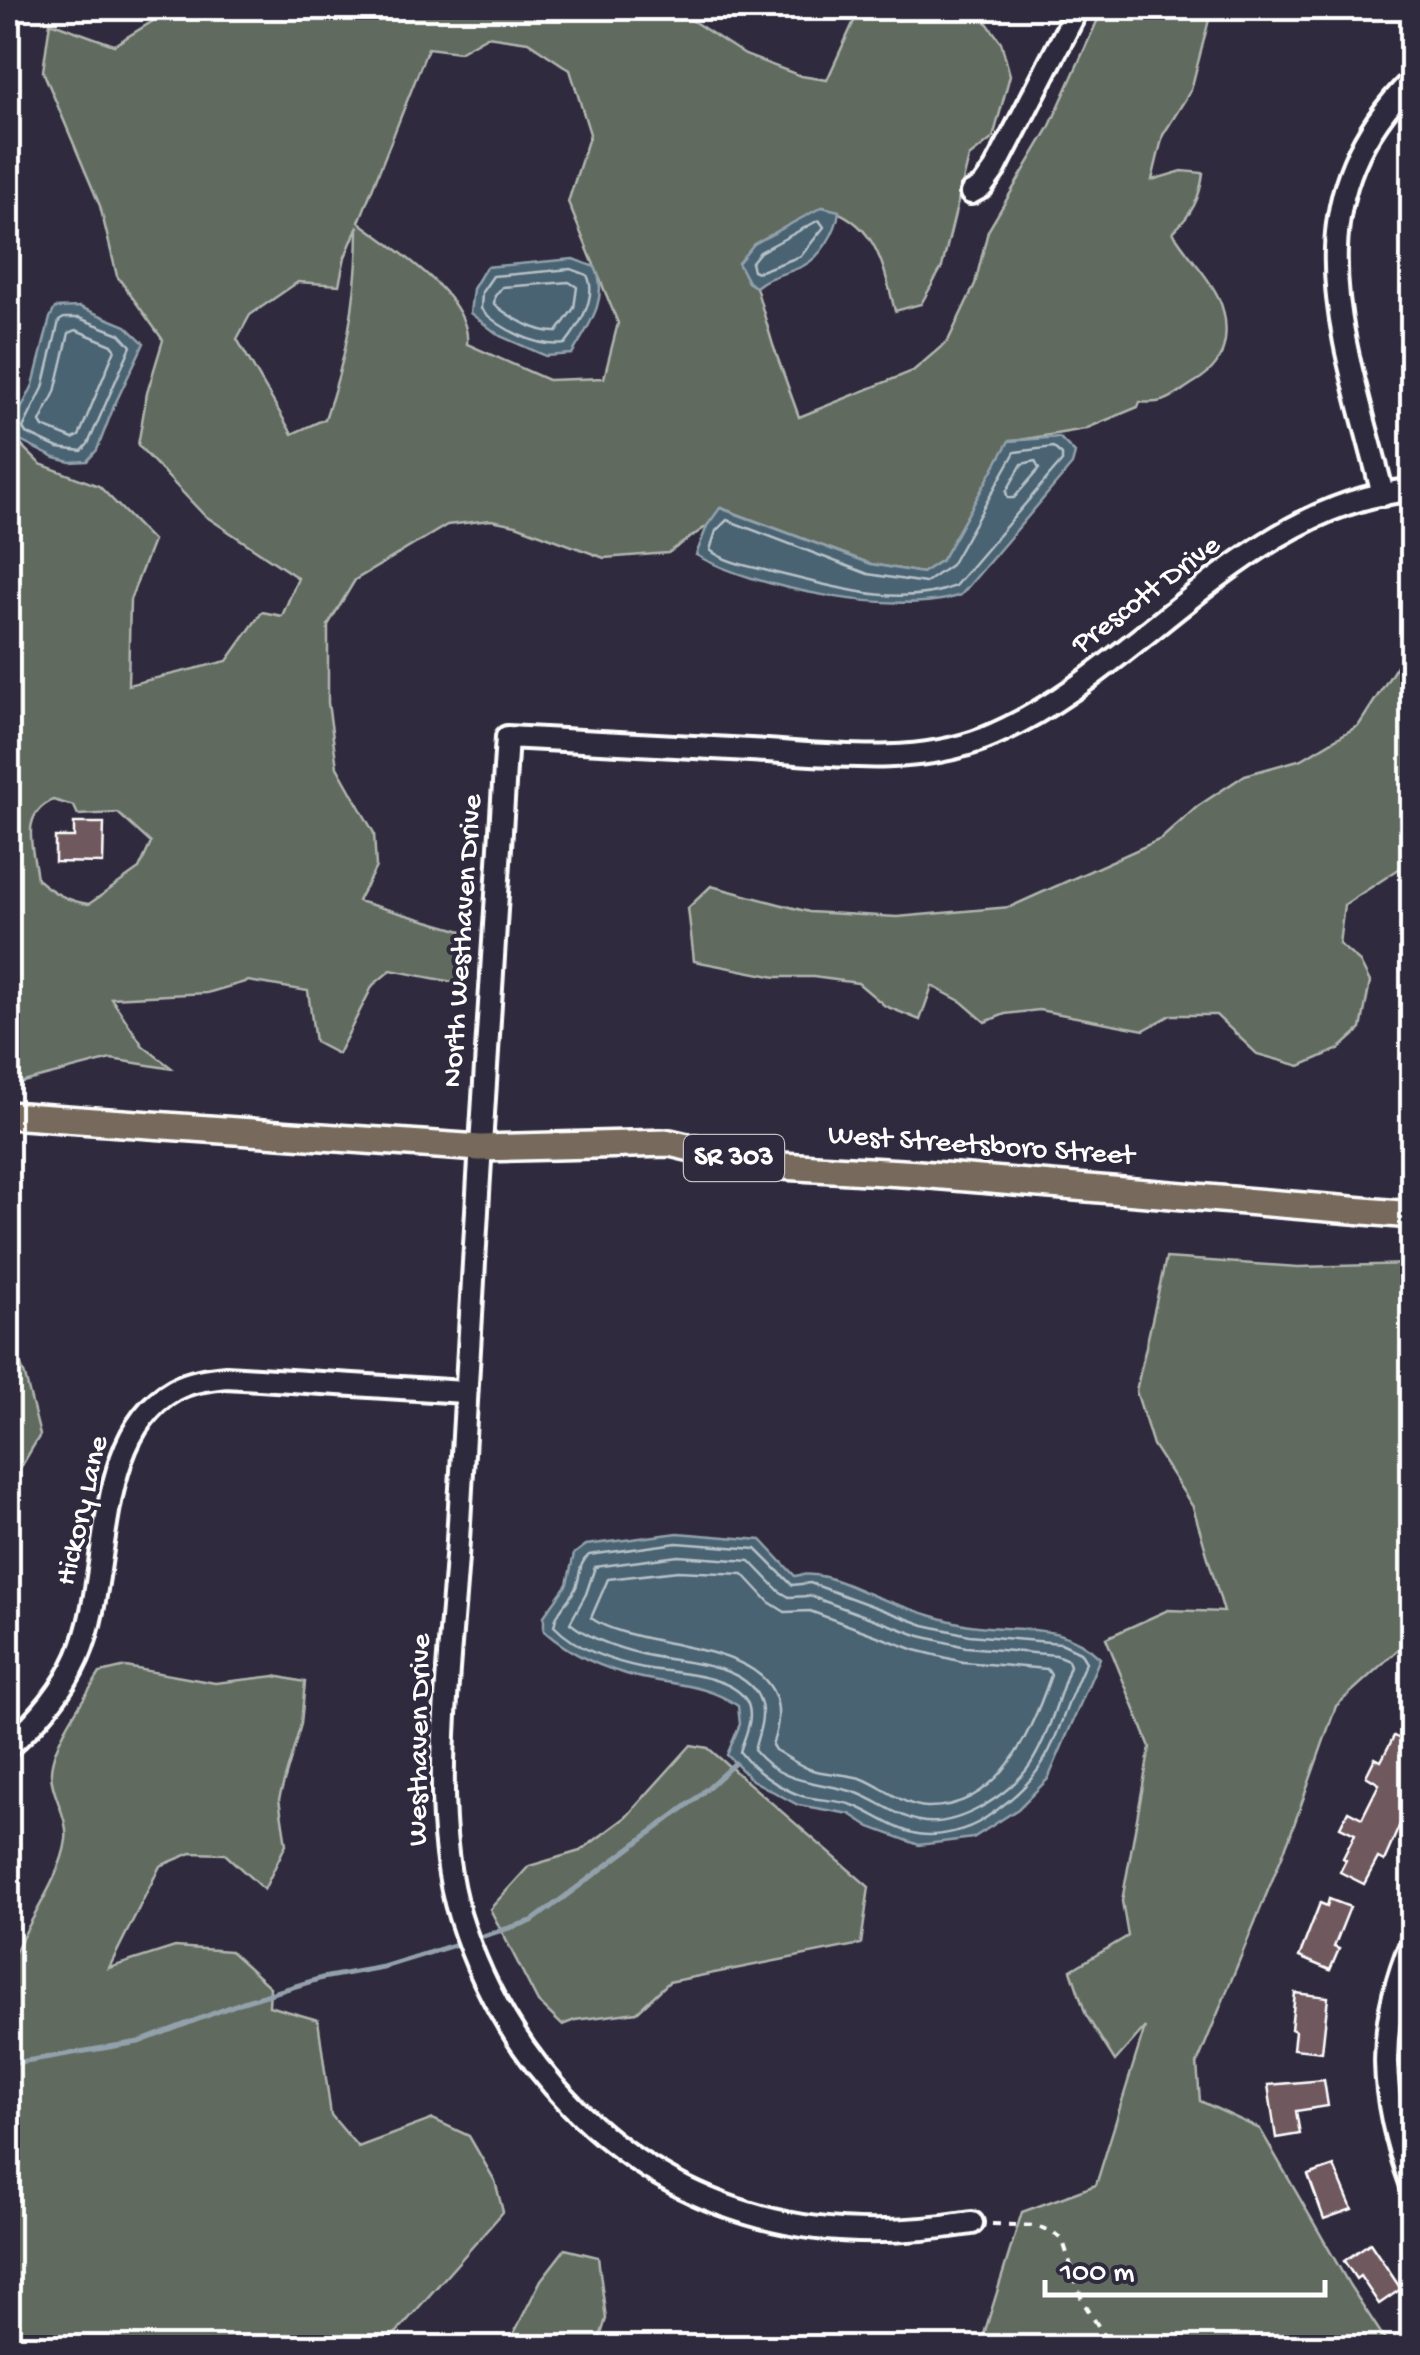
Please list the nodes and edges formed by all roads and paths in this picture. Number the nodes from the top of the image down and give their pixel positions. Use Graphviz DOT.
graph roads {
  1 [pos="1078,8"];
  2 [pos="1412,80"];
  3 [pos="970,193"];
  4 [pos="1412,490"];
  5 [pos="1383,495"];
  6 [pos="507,737"];
  7 [pos="8,1115"];
  8 [pos="480,1148"];
  9 [pos="1412,1214"];
  10 [pos="464,1392"];
  11 [pos="8,1747"];
  12 [pos="1412,1941"];
  13 [pos="1412,2186"];
  14 [pos="972,2223"];
  15 [pos="1112,2348"];
  1 -- 3 [label="street"];
  2 -- 5 [label="street"];
  4 -- 5 [label="street, Prescott Drive"];
  5 -- 6 [label="street, Prescott Drive"];
  6 -- 8 [label="street, North Westhaven Drive"];
  7 -- 8 [label="main road, West Streetsboro Street / SR 303"];
  8 -- 9 [label="main road, West Streetsboro Street / SR 303"];
  8 -- 10 [label="street, Westhaven Drive"];
  10 -- 11 [label="street, Hickory Lane"];
  10 -- 14 [label="street, Westhaven Drive"];
  12 -- 13 [label="street"];
  14 -- 15 [label="path"];
}
